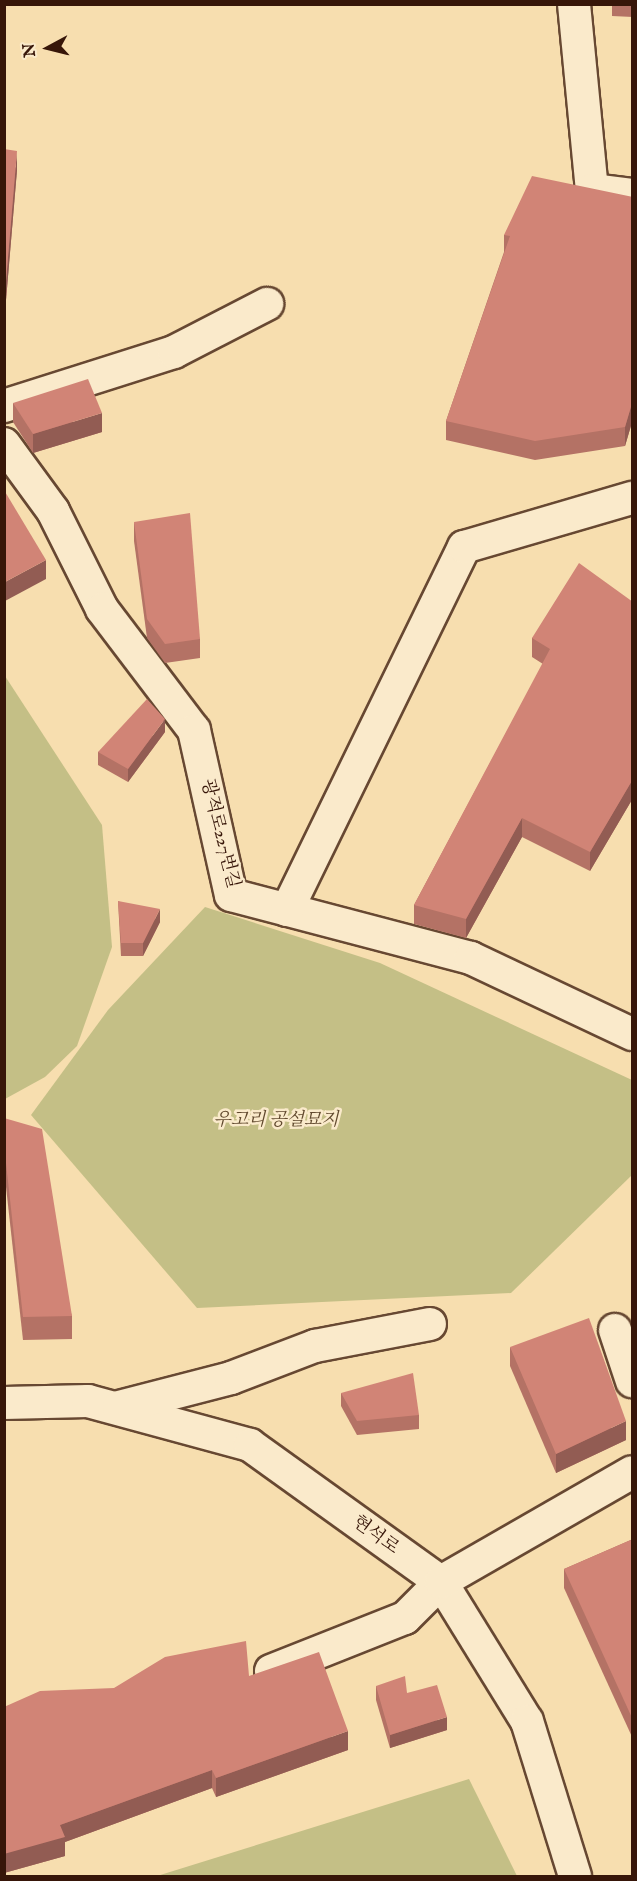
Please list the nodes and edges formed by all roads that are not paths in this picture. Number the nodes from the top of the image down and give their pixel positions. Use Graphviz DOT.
graph roads {
  1 [pos="574,4"];
  2 [pos="633,195"];
  3 [pos="267,304"];
  4 [pos="4,406"];
  5 [pos="4,444"];
  6 [pos="633,498"];
  7 [pos="287,910"];
  8 [pos="633,1034"];
  9 [pos="430,1324"];
  10 [pos="615,1330"];
  11 [pos="633,1381"];
  12 [pos="4,1403"];
  13 [pos="115,1408"];
  14 [pos="633,1472"];
  15 [pos="441,1582"];
  16 [pos="262,1674"];
  17 [pos="575,1876"];
  1 -- 2 [label="street"];
  3 -- 4 [label="street"];
  5 -- 7 [label="street, 광적로227번길"];
  6 -- 7 [label="street"];
  7 -- 8 [label="street, 광적로227번길"];
  9 -- 13 [label="street"];
  10 -- 11 [label="street"];
  12 -- 13 [label="street, 현석로"];
  13 -- 15 [label="street, 현석로"];
  14 -- 15 [label="street"];
  15 -- 16 [label="street"];
  15 -- 17 [label="street, 현석로"];
}
